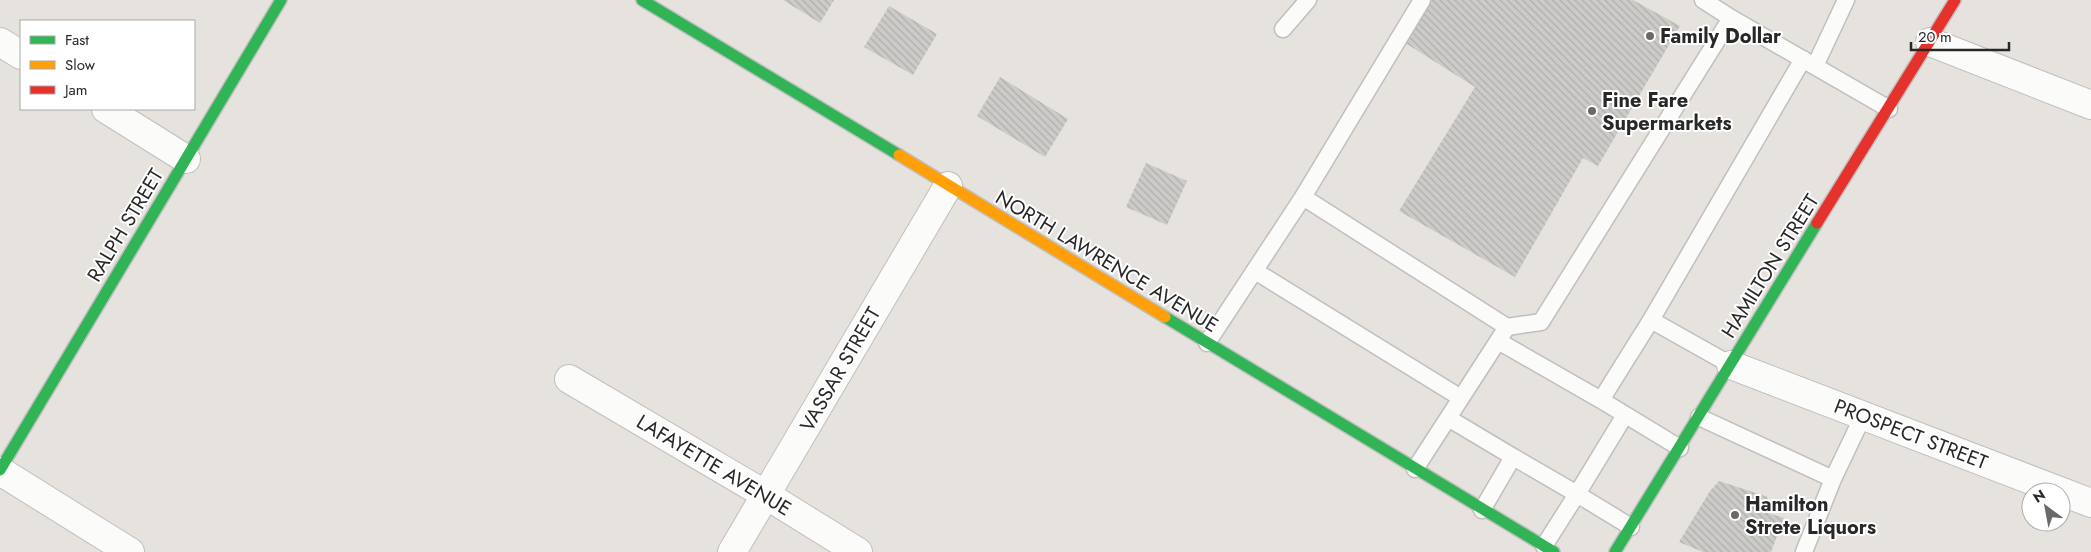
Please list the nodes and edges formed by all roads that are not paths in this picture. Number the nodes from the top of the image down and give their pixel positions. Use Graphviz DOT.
graph roads {
  1 [pos="281,0"];
  2 [pos="642,0"];
  3 [pos="1308,0"];
  4 [pos="1422,0"];
  5 [pos="1703,0"];
  6 [pos="1846,0"];
  7 [pos="1955,0"];
  8 [pos="1731,18"];
  9 [pos="1284,29"];
  10 [pos="0,42"];
  11 [pos="1930,42"];
  12 [pos="20,54"];
  13 [pos="1809,63"];
  14 [pos="2091,105"];
  15 [pos="1889,109"];
  16 [pos="108,110"];
  17 [pos="186,159"];
  18 [pos="948,186"];
  19 [pos="1304,196"];
  20 [pos="1255,271"];
  21 [pos="1650,320"];
  22 [pos="1507,327"];
  23 [pos="1498,341"];
  24 [pos="1207,343"];
  25 [pos="1730,365"];
  26 [pos="569,379"];
  27 [pos="1461,398"];
  28 [pos="1601,400"];
  29 [pos="1625,415"];
  30 [pos="1864,416"];
  31 [pos="1699,417"];
  32 [pos="1448,418"];
  33 [pos="1680,448"];
  34 [pos="1515,458"];
  35 [pos="1415,469"];
  36 [pos="0,470"];
  37 [pos="1833,480"];
  38 [pos="1576,494"];
  39 [pos="766,495"];
  40 [pos="2091,503"];
  41 [pos="1482,510"];
  42 [pos="1631,527"];
  43 [pos="1549,549"];
  44 [pos="130,552"];
  45 [pos="732,552"];
  46 [pos="858,552"];
  47 [pos="1615,552"];
  48 [pos="1804,552"];
  1 -- 17 [label="street, RALPH STREET"];
  2 -- 18 [label="street, NORTH LAWRENCE AVENUE"];
  3 -- 9 [label="lane"];
  4 -- 19 [label="lane"];
  5 -- 8 [label="lane"];
  6 -- 13 [label="lane"];
  7 -- 11 [label="street, HAMILTON STREET"];
  8 -- 13 [label="lane"];
  8 -- 22 [label="lane"];
  10 -- 12 [label="street"];
  11 -- 14 [label="street"];
  11 -- 15 [label="street, HAMILTON STREET"];
  13 -- 15 [label="lane"];
  13 -- 21 [label="lane"];
  15 -- 25 [label="street, HAMILTON STREET"];
  16 -- 17 [label="street"];
  17 -- 36 [label="street, RALPH STREET"];
  18 -- 24 [label="street, NORTH LAWRENCE AVENUE"];
  18 -- 39 [label="street, VASSAR STREET"];
  19 -- 20 [label="lane"];
  19 -- 22 [label="lane"];
  20 -- 24 [label="lane"];
  20 -- 27 [label="lane"];
  21 -- 25 [label="lane"];
  21 -- 28 [label="lane"];
  22 -- 23 [label="lane"];
  23 -- 27 [label="lane"];
  23 -- 28 [label="lane"];
  24 -- 35 [label="street, NORTH LAWRENCE AVENUE"];
  25 -- 30 [label="street, PROSPECT STREET"];
  25 -- 31 [label="street, HAMILTON STREET"];
  26 -- 39 [label="street, LAFAYETTE AVENUE"];
  27 -- 32 [label="lane"];
  28 -- 29 [label="lane"];
  29 -- 33 [label="lane"];
  29 -- 38 [label="lane"];
  30 -- 37 [label="lane"];
  30 -- 40 [label="street, PROSPECT STREET"];
  31 -- 33 [label="street, HAMILTON STREET"];
  31 -- 37 [label="lane"];
  32 -- 34 [label="lane"];
  32 -- 35 [label="lane"];
  33 -- 42 [label="street, HAMILTON STREET"];
  34 -- 38 [label="lane"];
  34 -- 41 [label="lane"];
  35 -- 41 [label="street, NORTH LAWRENCE AVENUE"];
  36 -- 44 [label="street"];
  37 -- 48 [label="lane"];
  38 -- 42 [label="lane"];
  38 -- 43 [label="lane"];
  39 -- 45 [label="street, VASSAR STREET"];
  39 -- 46 [label="street, LAFAYETTE AVENUE"];
  41 -- 43 [label="street, NORTH LAWRENCE AVENUE"];
  42 -- 47 [label="street, HAMILTON STREET"];
}
